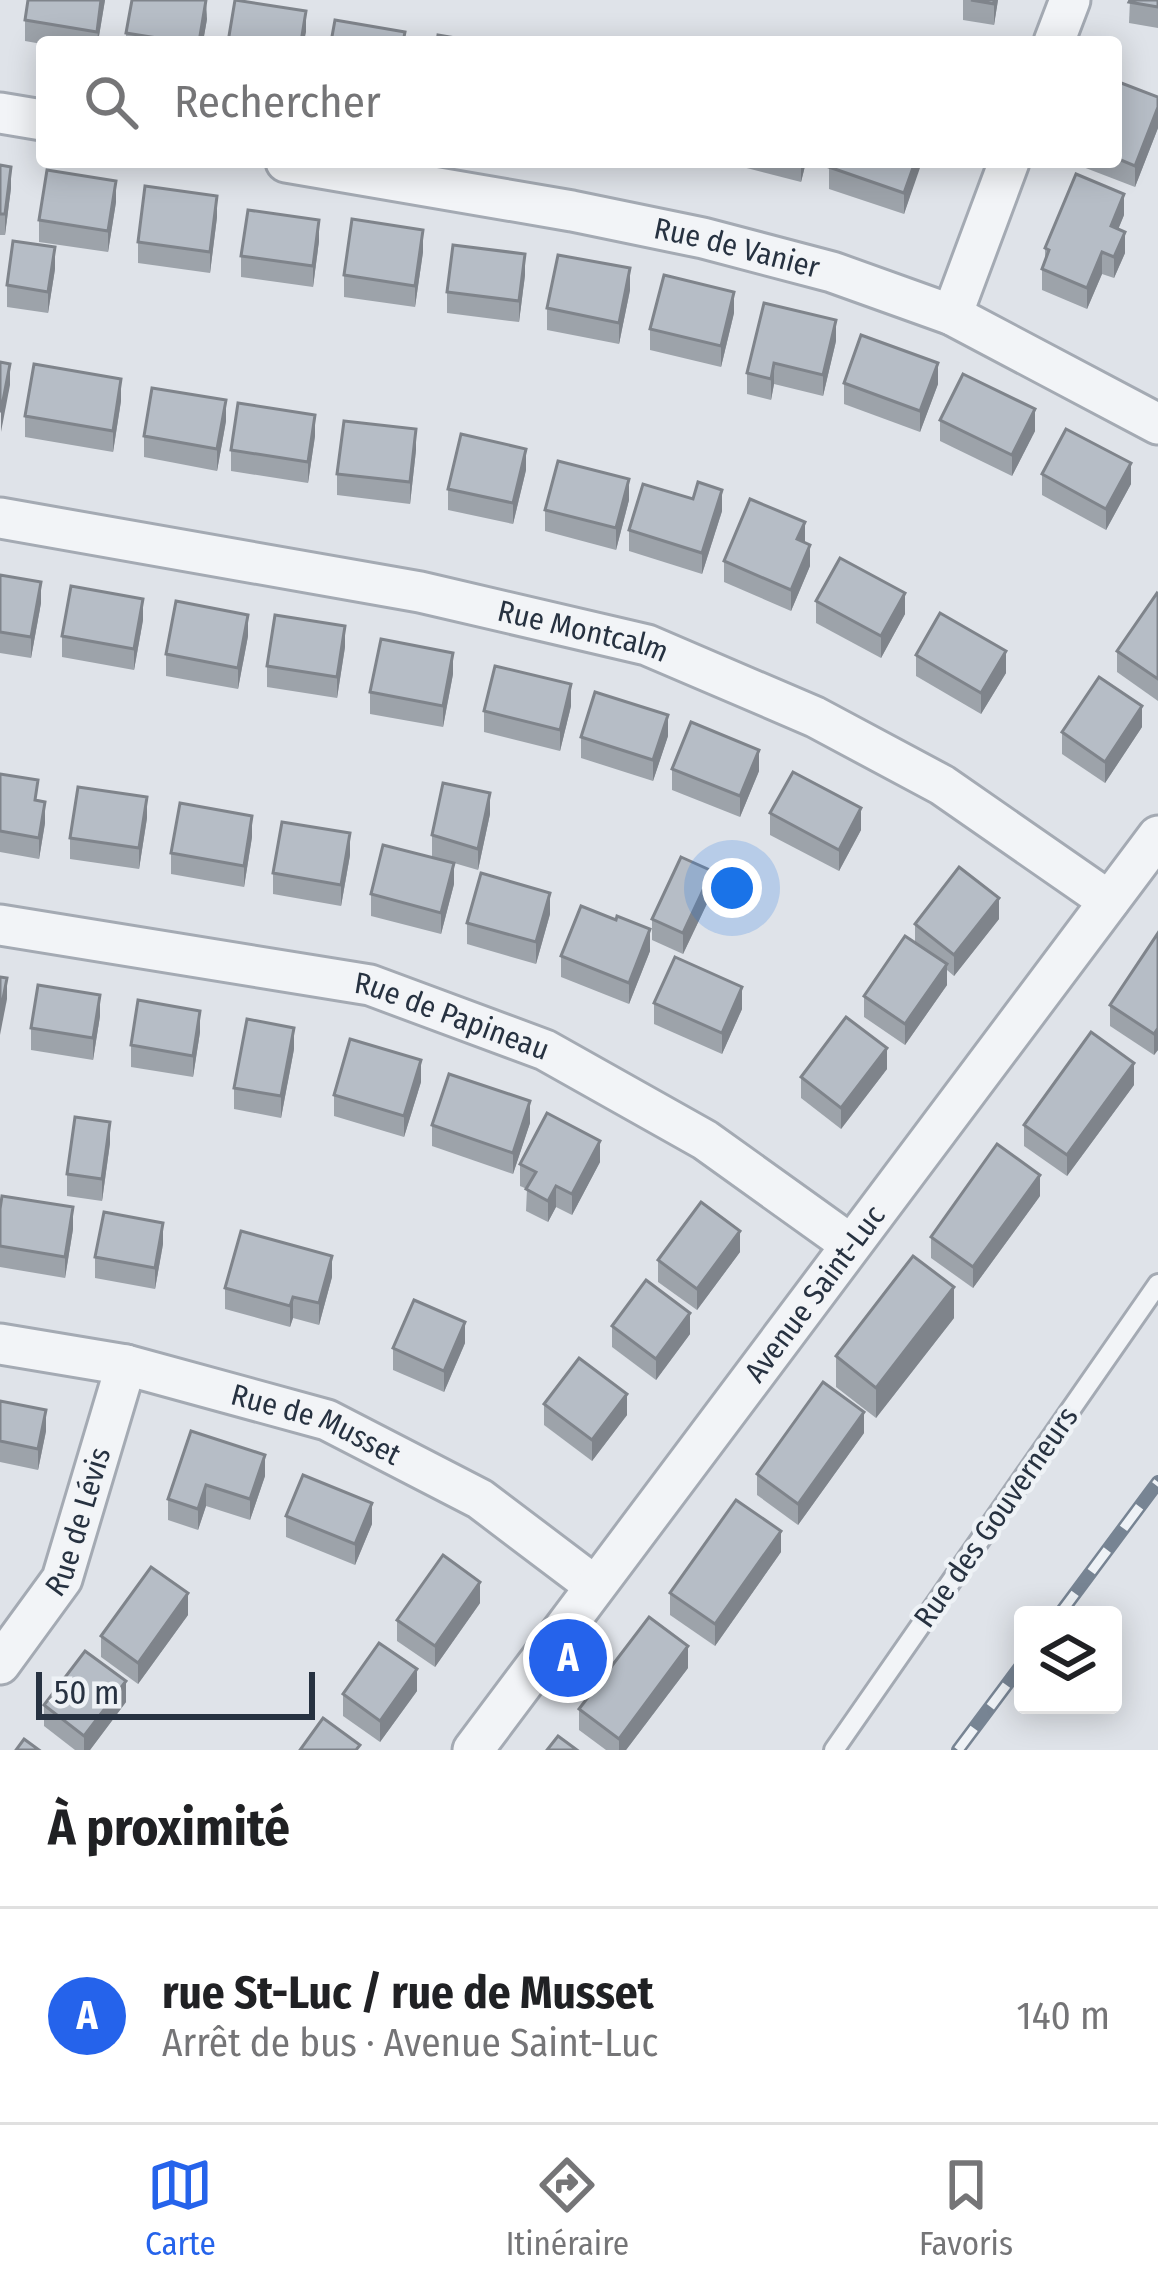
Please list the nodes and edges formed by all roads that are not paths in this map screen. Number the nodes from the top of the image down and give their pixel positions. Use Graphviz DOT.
graph roads {
  1 [pos="1070,0"];
  2 [pos="1056,36"];
  3 [pos="0,113"];
  4 [pos="36,119"];
  5 [pos="319,168"];
  6 [pos="1007,168"];
  7 [pos="952,315"];
  8 [pos="1158,424"];
  9 [pos="0,518"];
  10 [pos="1158,836"];
  11 [pos="1109,901"];
  12 [pos="0,925"];
  13 [pos="850,1244"];
  14 [pos="1158,1284"];
  15 [pos="0,1344"];
  16 [pos="126,1364"];
  17 [pos="595,1586"];
  18 [pos="0,1664"];
  19 [pos="472,1750"];
  20 [pos="834,1750"];
  1 -- 2 [label="street"];
  3 -- 4 [label="street"];
  5 -- 7 [label="street, Rue de Vanier"];
  6 -- 7 [label="street"];
  7 -- 8 [label="street, Rue de Vanier"];
  9 -- 11 [label="street, Rue Montcalm"];
  10 -- 11 [label="street, Avenue Saint-Luc"];
  11 -- 13 [label="street, Avenue Saint-Luc"];
  12 -- 13 [label="street, Rue de Papineau"];
  13 -- 17 [label="street, Avenue Saint-Luc"];
  14 -- 20 [label="lane, Rue des Gouverneurs"];
  15 -- 16 [label="street, Rue de Musset"];
  16 -- 17 [label="street, Rue de Musset"];
  16 -- 18 [label="street, Rue de Lévis"];
  17 -- 19 [label="street, Avenue Saint-Luc"];
}
